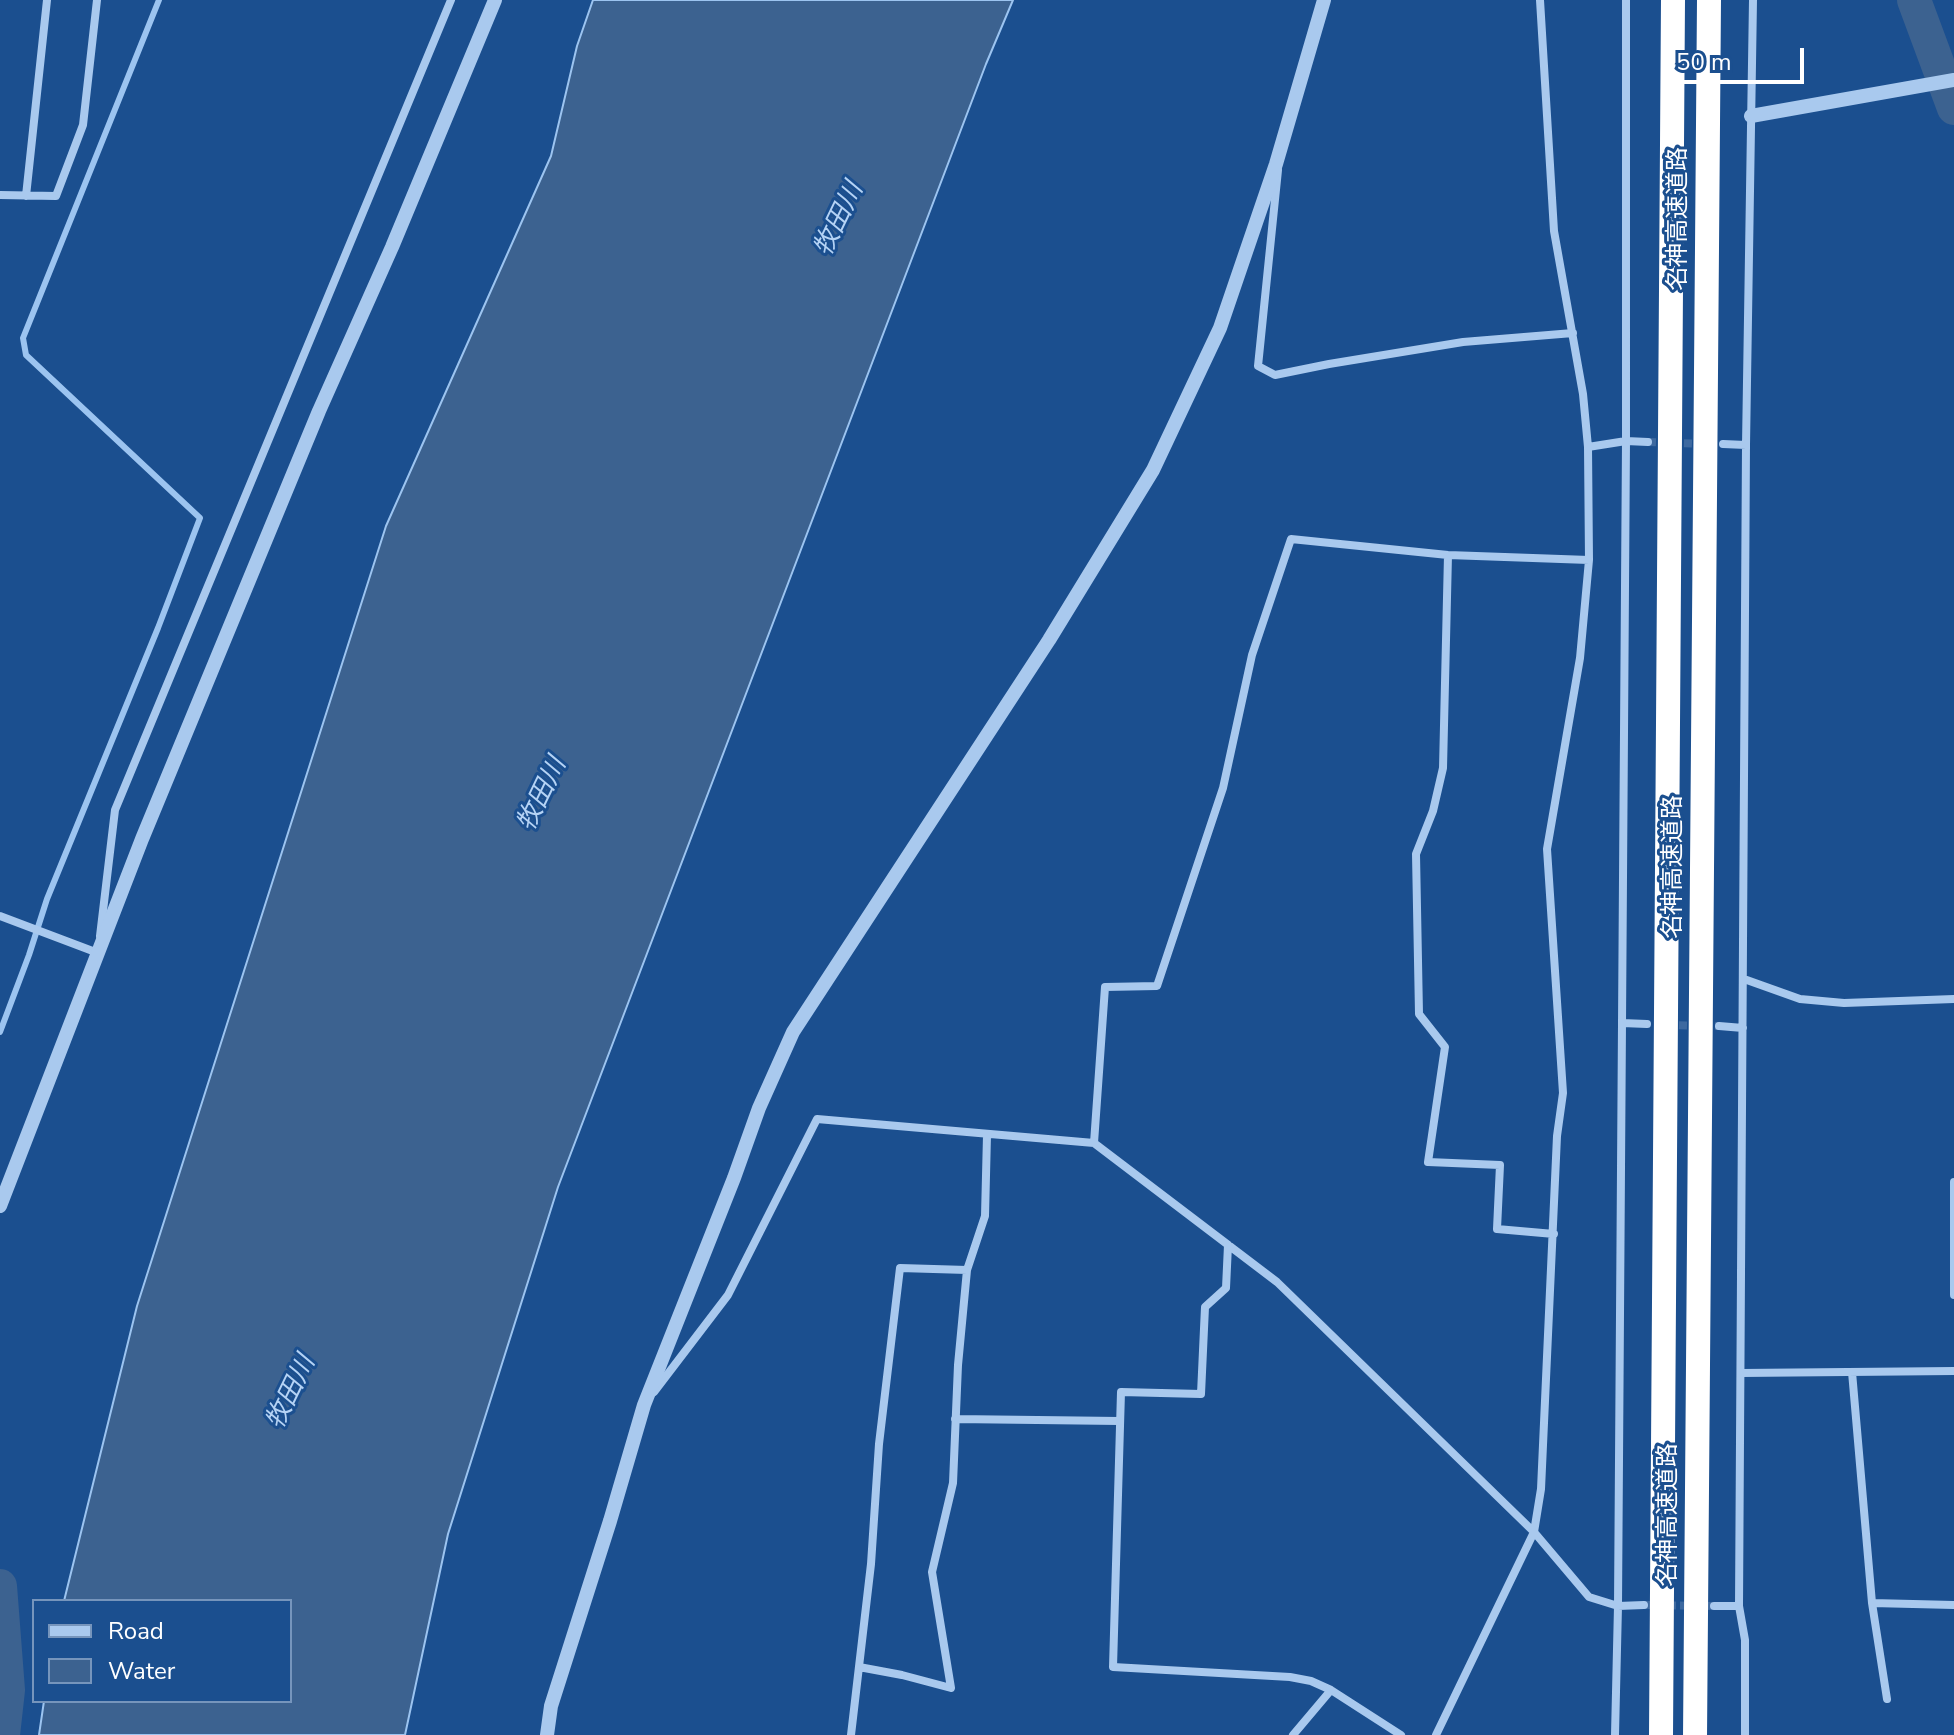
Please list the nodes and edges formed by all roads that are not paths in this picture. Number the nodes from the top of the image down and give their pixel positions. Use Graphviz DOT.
graph roads {
  1 [pos="47,0"];
  2 [pos="97,0"];
  3 [pos="451,0"];
  4 [pos="495,0"];
  5 [pos="1324,0"];
  6 [pos="1540,0"];
  7 [pos="1626,0"];
  8 [pos="1673,0"];
  9 [pos="1709,0"];
  10 [pos="1753,0"];
  11 [pos="1954,80"];
  12 [pos="1751,116"];
  13 [pos="1276,164"];
  14 [pos="0,195"];
  15 [pos="26,196"];
  16 [pos="1573,333"];
  17 [pos="1626,441"];
  18 [pos="1648,442"];
  19 [pos="1723,444"];
  20 [pos="1746,445"];
  21 [pos="1588,447"];
  22 [pos="1448,555"];
  23 [pos="1589,560"];
  24 [pos="0,916"];
  25 [pos="98,953"];
  26 [pos="1744,979"];
  27 [pos="1954,999"];
  28 [pos="1622,1023"];
  29 [pos="1647,1024"];
  30 [pos="1719,1026"];
  31 [pos="1743,1028"];
  32 [pos="987,1135"];
  33 [pos="1094,1143"];
  34 [pos="1954,1182"];
  35 [pos="0,1206"];
  36 [pos="1554,1234"];
  37 [pos="1228,1245"];
  38 [pos="967,1270"];
  39 [pos="1954,1295"];
  40 [pos="1954,1371"];
  41 [pos="1852,1372"];
  42 [pos="1741,1373"];
  43 [pos="644,1405"];
  44 [pos="955,1419"];
  45 [pos="1119,1421"];
  46 [pos="1534,1532"];
  47 [pos="1872,1603"];
  48 [pos="1644,1605"];
  49 [pos="1954,1605"];
  50 [pos="1618,1606"];
  51 [pos="1714,1606"];
  52 [pos="1739,1606"];
  53 [pos="859,1667"];
  54 [pos="1331,1690"];
  55 [pos="1887,1699"];
  56 [pos="547,1735"];
  57 [pos="851,1735"];
  58 [pos="1293,1735"];
  59 [pos="1401,1735"];
  60 [pos="1436,1735"];
  61 [pos="1615,1735"];
  62 [pos="1661,1735"];
  63 [pos="1695,1735"];
  64 [pos="1745,1735"];
  1 -- 15 [label="street"];
  2 -- 15 [label="street"];
  3 -- 25 [label="street"];
  4 -- 25 [label="street"];
  5 -- 13 [label="street"];
  6 -- 16 [label="street"];
  7 -- 17 [label="street"];
  8 -- 62 [label="highway, 名神高速道路"];
  9 -- 63 [label="highway, 名神高速道路"];
  10 -- 12 [label="street"];
  11 -- 12 [label="street"];
  12 -- 20 [label="street"];
  13 -- 16 [label="street"];
  13 -- 43 [label="street"];
  14 -- 15 [label="street"];
  16 -- 21 [label="street"];
  17 -- 18 [label="street"];
  17 -- 21 [label="street"];
  17 -- 28 [label="street"];
  19 -- 20 [label="street"];
  20 -- 26 [label="street"];
  21 -- 23 [label="street"];
  22 -- 23 [label="street"];
  22 -- 33 [label="street"];
  22 -- 36 [label="street"];
  23 -- 36 [label="street"];
  24 -- 25 [label="street"];
  25 -- 35 [label="street"];
  26 -- 27 [label="street"];
  26 -- 31 [label="street"];
  28 -- 29 [label="street"];
  28 -- 50 [label="street"];
  30 -- 31 [label="street"];
  31 -- 42 [label="street"];
  32 -- 33 [label="street"];
  32 -- 38 [label="street"];
  32 -- 43 [label="street"];
  33 -- 37 [label="street"];
  34 -- 39 [label="street"];
  36 -- 46 [label="street"];
  37 -- 45 [label="street"];
  37 -- 46 [label="street"];
  38 -- 44 [label="street"];
  38 -- 53 [label="street"];
  40 -- 41 [label="street"];
  41 -- 42 [label="street"];
  41 -- 47 [label="street"];
  42 -- 52 [label="street"];
  43 -- 56 [label="street"];
  44 -- 45 [label="street"];
  44 -- 53 [label="street"];
  45 -- 54 [label="street"];
  46 -- 50 [label="street"];
  46 -- 60 [label="street"];
  47 -- 49 [label="street"];
  47 -- 55 [label="street"];
  48 -- 50 [label="street"];
  50 -- 61 [label="street"];
  51 -- 52 [label="street"];
  52 -- 64 [label="street"];
  53 -- 57 [label="street"];
  54 -- 58 [label="street"];
  54 -- 59 [label="street"];
}
